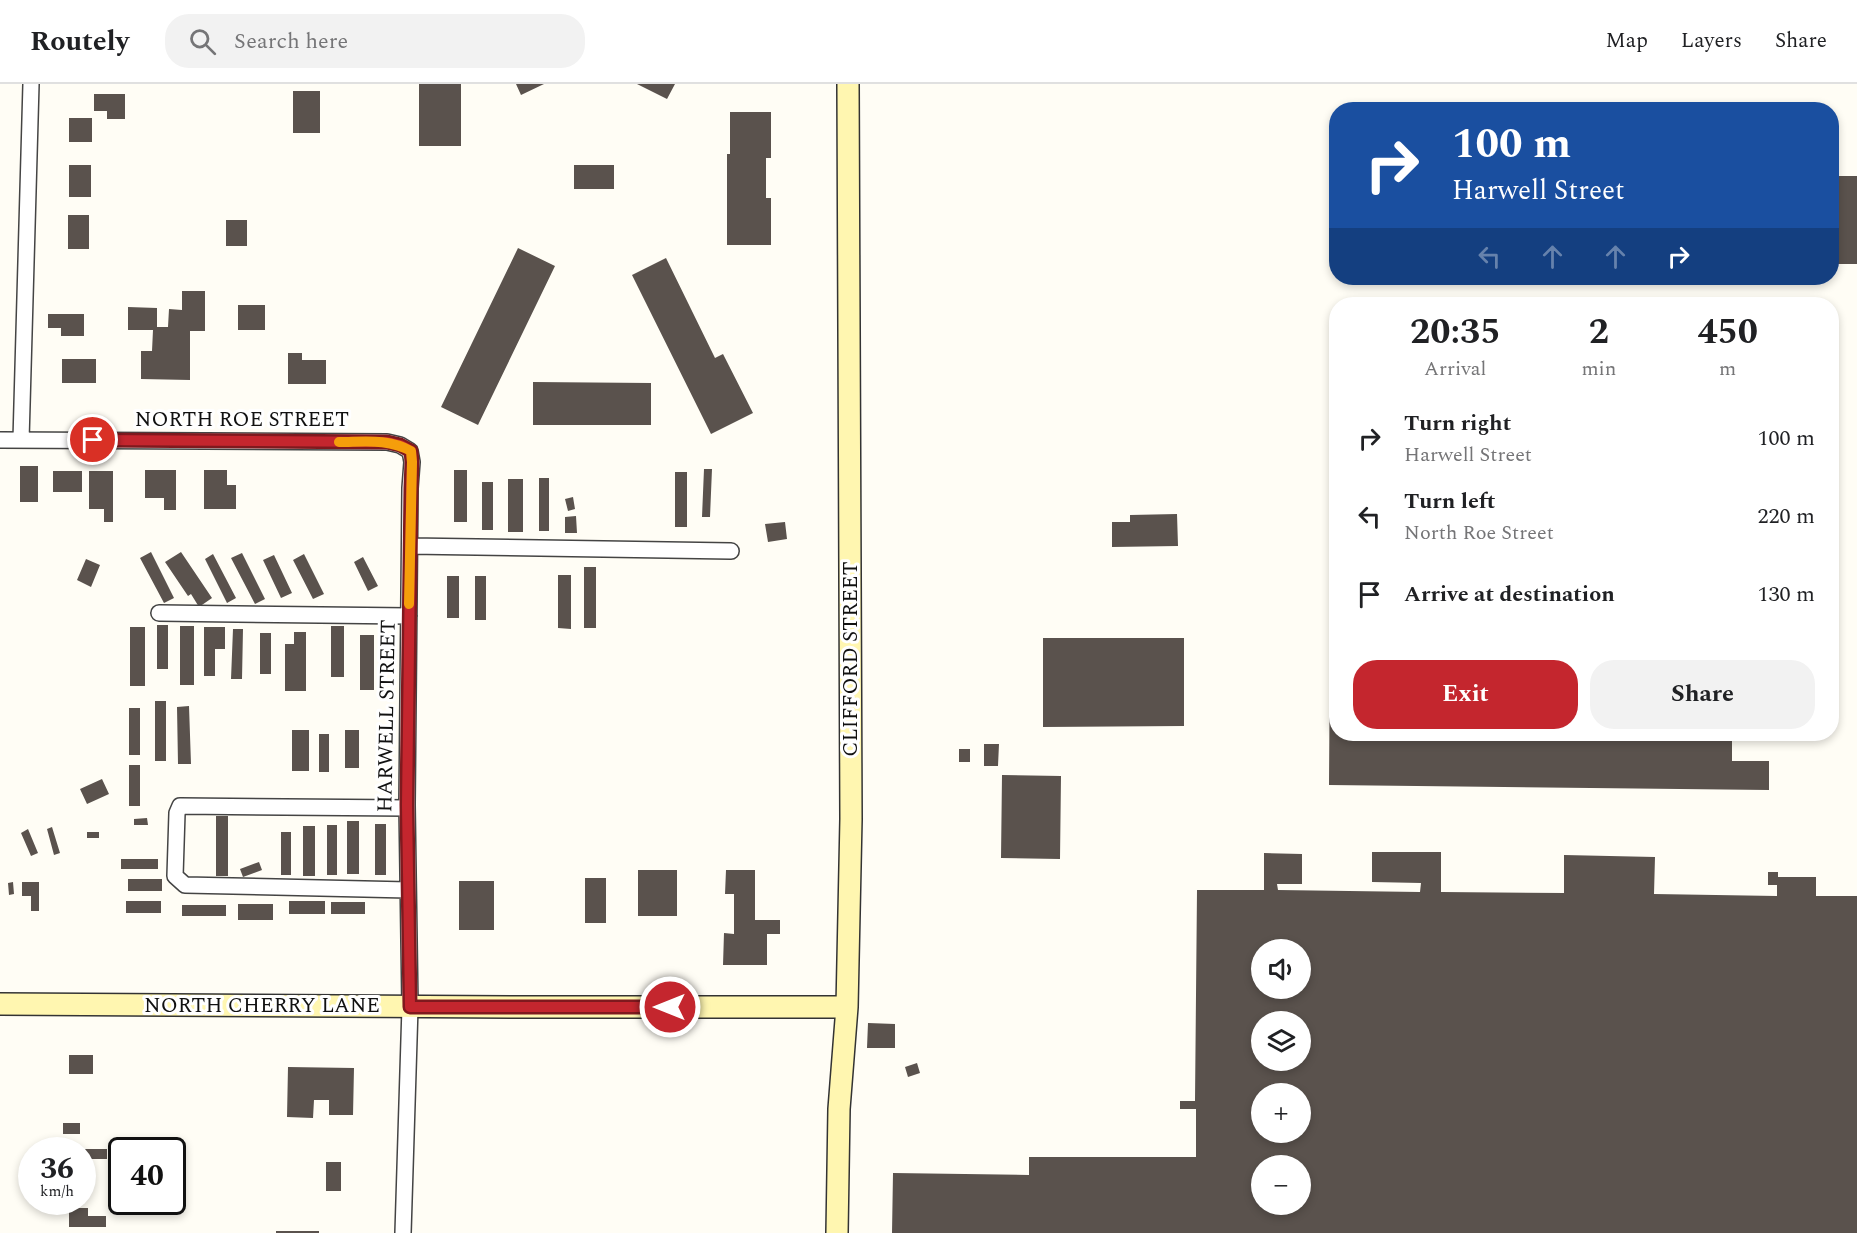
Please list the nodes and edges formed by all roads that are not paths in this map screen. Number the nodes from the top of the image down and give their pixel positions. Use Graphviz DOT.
graph roads {
  1 [pos="31,84"];
  2 [pos="848,84"];
  3 [pos="0,440"];
  4 [pos="21,440"];
  5 [pos="411,451"];
  6 [pos="410,546"];
  7 [pos="731,551"];
  8 [pos="159,613"];
  9 [pos="409,616"];
  10 [pos="407,808"];
  11 [pos="408,890"];
  12 [pos="0,1004"];
  13 [pos="410,1007"];
  14 [pos="847,1007"];
  15 [pos="404,1233"];
  16 [pos="837,1233"];
  1 -- 4 [label="street"];
  2 -- 14 [label="main road, CLIFFORD STREET"];
  3 -- 4 [label="street, NORTH ROE STREET"];
  4 -- 5 [label="street, NORTH ROE STREET"];
  5 -- 6 [label="street, HARWELL STREET"];
  6 -- 7 [label="street"];
  6 -- 9 [label="street, HARWELL STREET"];
  8 -- 9 [label="street"];
  9 -- 10 [label="street, HARWELL STREET"];
  10 -- 11 [label="street, HARWELL STREET"];
  10 -- 11 [label="street"];
  11 -- 13 [label="street, HARWELL STREET"];
  12 -- 13 [label="main road, NORTH CHERRY LANE"];
  13 -- 14 [label="main road, NORTH CHERRY LANE"];
  13 -- 15 [label="street, HARWELL STREET"];
  14 -- 16 [label="main road, CLIFFORD STREET"];
}
